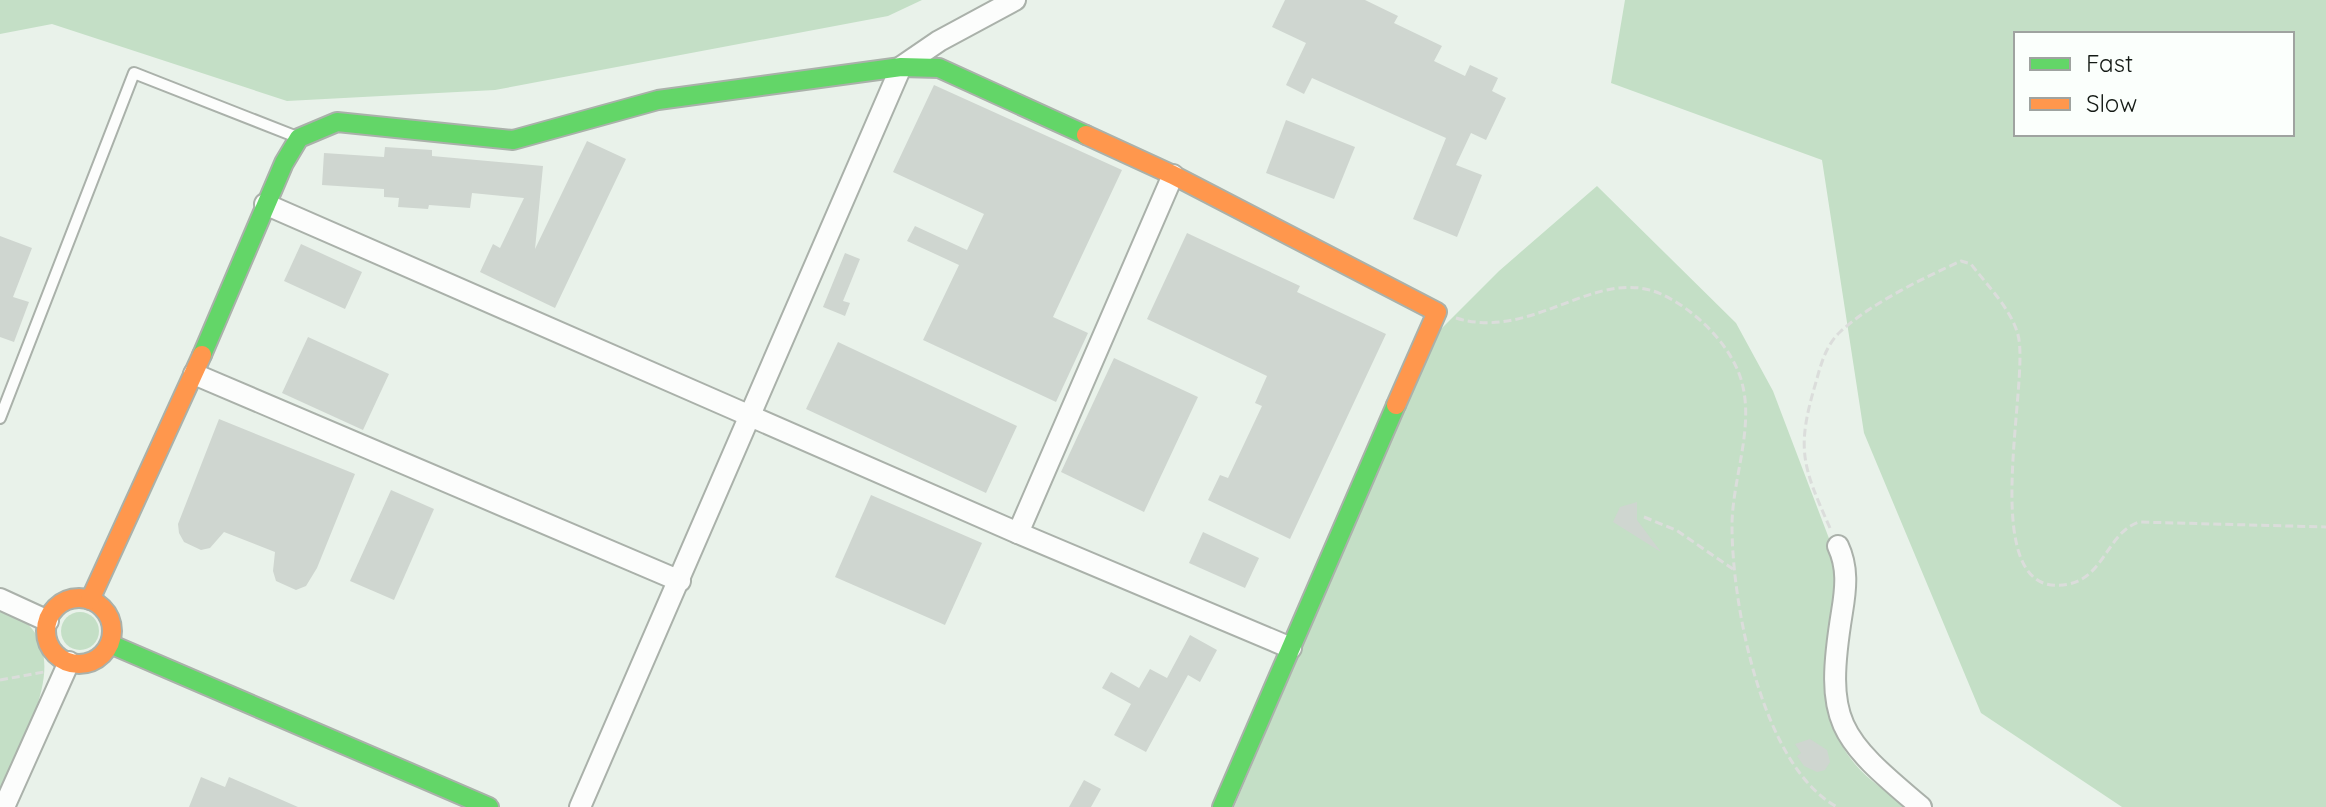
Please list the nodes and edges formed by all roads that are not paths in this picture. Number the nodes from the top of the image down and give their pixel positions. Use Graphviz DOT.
graph roads {
  1 [pos="1015,0"];
  2 [pos="901,67"];
  3 [pos="299,138"];
  4 [pos="1173,175"];
  5 [pos="265,204"];
  6 [pos="194,374"];
  7 [pos="753,417"];
  8 [pos="0,418"];
  9 [pos="1018,533"];
  10 [pos="1838,546"];
  11 [pos="680,581"];
  12 [pos="0,599"];
  13 [pos="90,600"];
  14 [pos="48,621"];
  15 [pos="110,644"];
  16 [pos="1291,648"];
  17 [pos="67,665"];
  18 [pos="4,807"];
  19 [pos="489,807"];
  20 [pos="580,807"];
  21 [pos="1222,807"];
  22 [pos="1921,807"];
  1 -- 2 [label="street"];
  2 -- 3 [label="street"];
  2 -- 4 [label="street"];
  2 -- 7 [label="street"];
  3 -- 5 [label="street"];
  3 -- 8 [label="lane"];
  4 -- 9 [label="street"];
  4 -- 16 [label="street"];
  5 -- 6 [label="street"];
  5 -- 7 [label="street"];
  6 -- 11 [label="street"];
  6 -- 13 [label="street"];
  7 -- 9 [label="street"];
  7 -- 11 [label="street"];
  9 -- 16 [label="street"];
  10 -- 22 [label="street"];
  11 -- 20 [label="street"];
  12 -- 14 [label="street"];
  13 -- 14 [label="street"];
  13 -- 15 [label="street"];
  14 -- 17 [label="street"];
  15 -- 17 [label="street"];
  15 -- 19 [label="street"];
  16 -- 21 [label="street"];
  17 -- 18 [label="street"];
}
